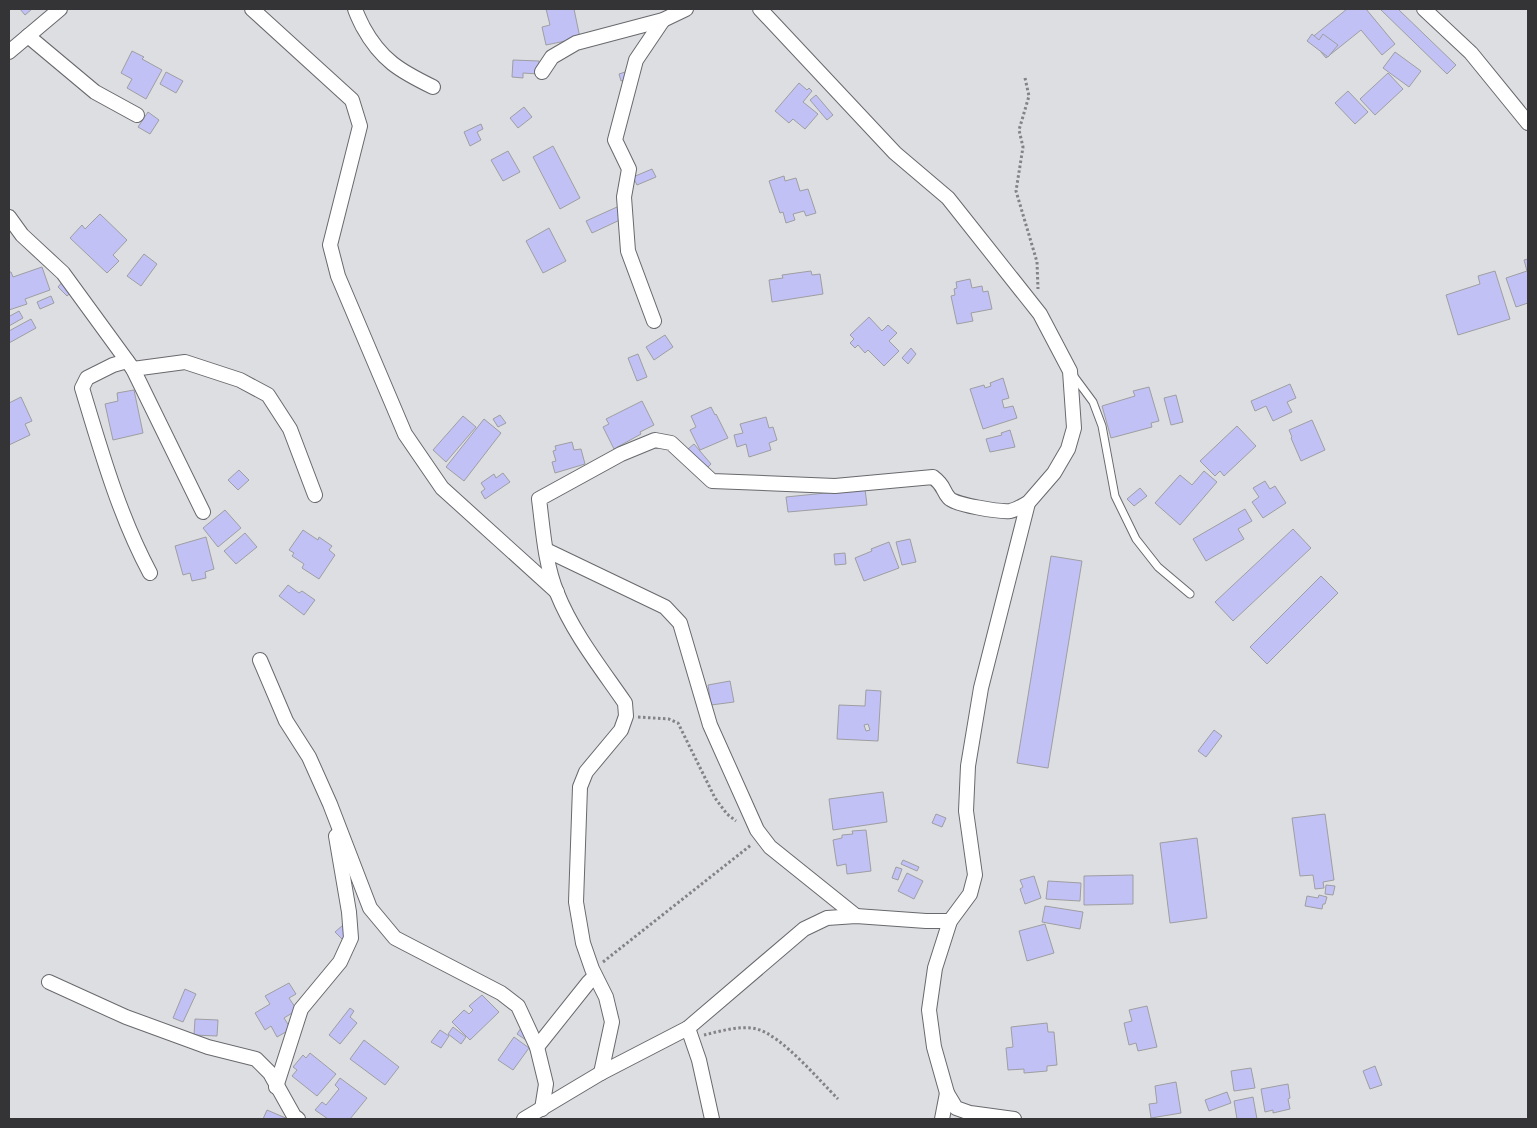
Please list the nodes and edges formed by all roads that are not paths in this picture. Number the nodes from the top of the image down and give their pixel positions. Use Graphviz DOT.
graph roads {
  1 [pos="252,9"];
  2 [pos="355,9"];
  3 [pos="686,9"];
  4 [pos="760,9"];
  5 [pos="1424,9"];
  6 [pos="54,11"];
  7 [pos="663,20"];
  8 [pos="28,36"];
  9 [pos="9,52"];
  10 [pos="542,72"];
  11 [pos="433,87"];
  12 [pos="138,115"];
  13 [pos="1528,123"];
  14 [pos="9,217"];
  15 [pos="654,321"];
  16 [pos="130,365"];
  17 [pos="1070,371"];
  18 [pos="315,495"];
  19 [pos="1028,504"];
  20 [pos="203,512"];
  21 [pos="546,550"];
  22 [pos="150,573"];
  23 [pos="557,592"];
  24 [pos="1190,594"];
  25 [pos="260,660"];
  26 [pos="330,804"];
  27 [pos="856,916"];
  28 [pos="950,921"];
  29 [pos="594,973"];
  30 [pos="49,982"];
  31 [pos="689,1033"];
  32 [pos="537,1048"];
  33 [pos="601,1073"];
  34 [pos="276,1087"];
  35 [pos="946,1093"];
  36 [pos="542,1108"];
  37 [pos="298,1119"];
  38 [pos="524,1119"];
  39 [pos="712,1119"];
  40 [pos="942,1119"];
  41 [pos="1014,1119"];
  1 -- 23 [label="street"];
  2 -- 11 [label="street"];
  3 -- 7 [label="street"];
  4 -- 17 [label="street"];
  5 -- 13 [label="street"];
  6 -- 8 [label="street"];
  7 -- 10 [label="street"];
  7 -- 15 [label="street"];
  8 -- 9 [label="street"];
  8 -- 12 [label="street"];
  14 -- 16 [label="street"];
  16 -- 18 [label="street"];
  16 -- 20 [label="street"];
  16 -- 22 [label="street"];
  17 -- 19 [label="street"];
  17 -- 24 [label="lane"];
  19 -- 21 [label="street"];
  19 -- 28 [label="street"];
  21 -- 23 [label="street"];
  21 -- 27 [label="street"];
  23 -- 29 [label="street"];
  25 -- 26 [label="street"];
  26 -- 32 [label="street"];
  26 -- 34 [label="street"];
  27 -- 28 [label="street"];
  27 -- 31 [label="street"];
  28 -- 35 [label="street"];
  29 -- 32 [label="street"];
  29 -- 33 [label="street"];
  30 -- 34 [label="street"];
  31 -- 33 [label="street"];
  31 -- 39 [label="street"];
  32 -- 36 [label="street"];
  33 -- 36 [label="street"];
  34 -- 37 [label="street"];
  35 -- 40 [label="street"];
  35 -- 41 [label="street"];
  36 -- 38 [label="street"];
}
